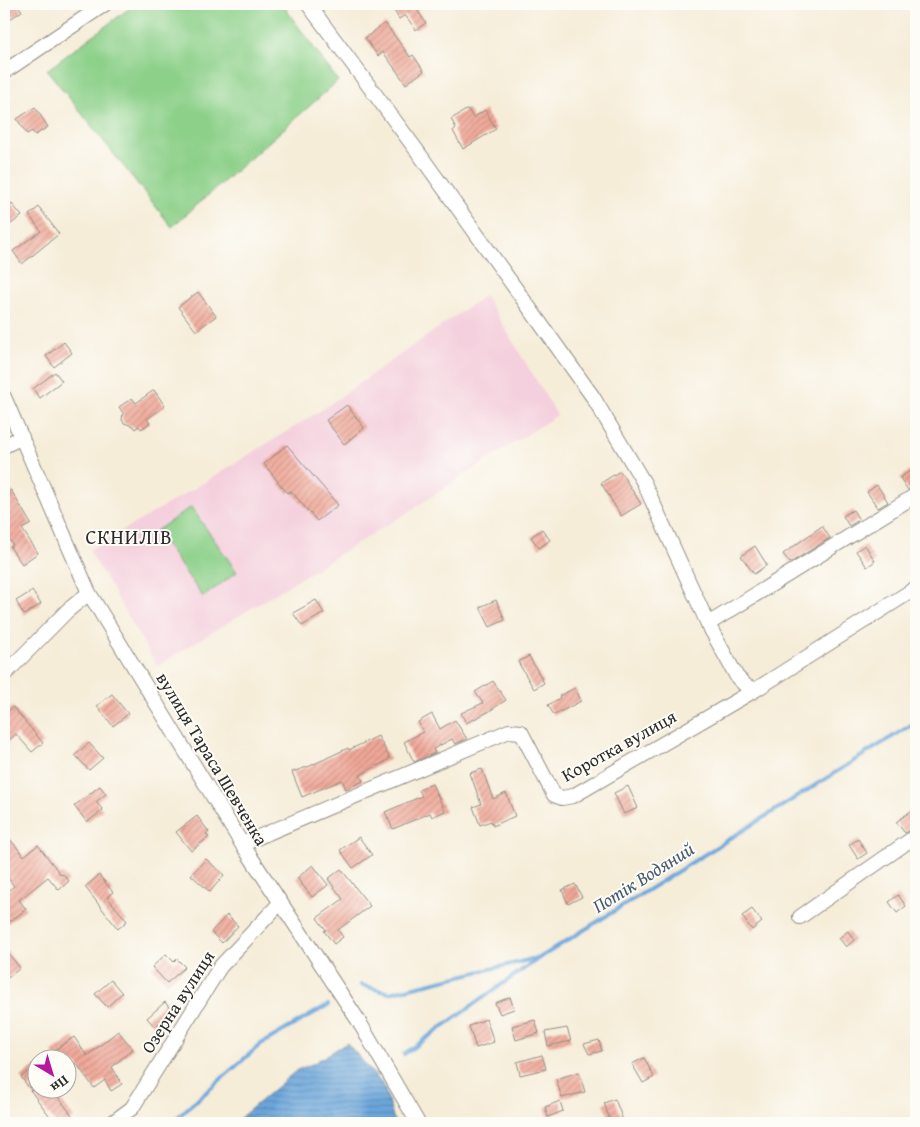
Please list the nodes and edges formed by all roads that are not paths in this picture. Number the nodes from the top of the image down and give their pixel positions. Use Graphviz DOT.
graph roads {
  1 [pos="105,4"];
  2 [pos="308,4"];
  3 [pos="4,72"];
  4 [pos="4,398"];
  5 [pos="22,437"];
  6 [pos="4,446"];
  7 [pos="916,495"];
  8 [pos="916,588"];
  9 [pos="89,593"];
  10 [pos="708,624"];
  11 [pos="4,675"];
  12 [pos="755,690"];
  13 [pos="916,836"];
  14 [pos="242,844"];
  15 [pos="280,903"];
  16 [pos="800,917"];
  17 [pos="112,1123"];
  18 [pos="418,1123"];
  1 -- 3 [label="street"];
  2 -- 10 [label="street"];
  4 -- 5 [label="street, вулиця Тараса Шевченка"];
  5 -- 6 [label="street"];
  5 -- 9 [label="street, вулиця Тараса Шевченка"];
  7 -- 10 [label="street"];
  8 -- 12 [label="street, Коротка вулиця"];
  9 -- 11 [label="street"];
  9 -- 14 [label="street, вулиця Тараса Шевченка"];
  10 -- 12 [label="street"];
  12 -- 14 [label="street, Коротка вулиця"];
  13 -- 16 [label="street"];
  14 -- 15 [label="street, вулиця Тараса Шевченка"];
  15 -- 17 [label="street, Озерна вулиця"];
  15 -- 18 [label="street, вулиця Тараса Шевченка"];
}
